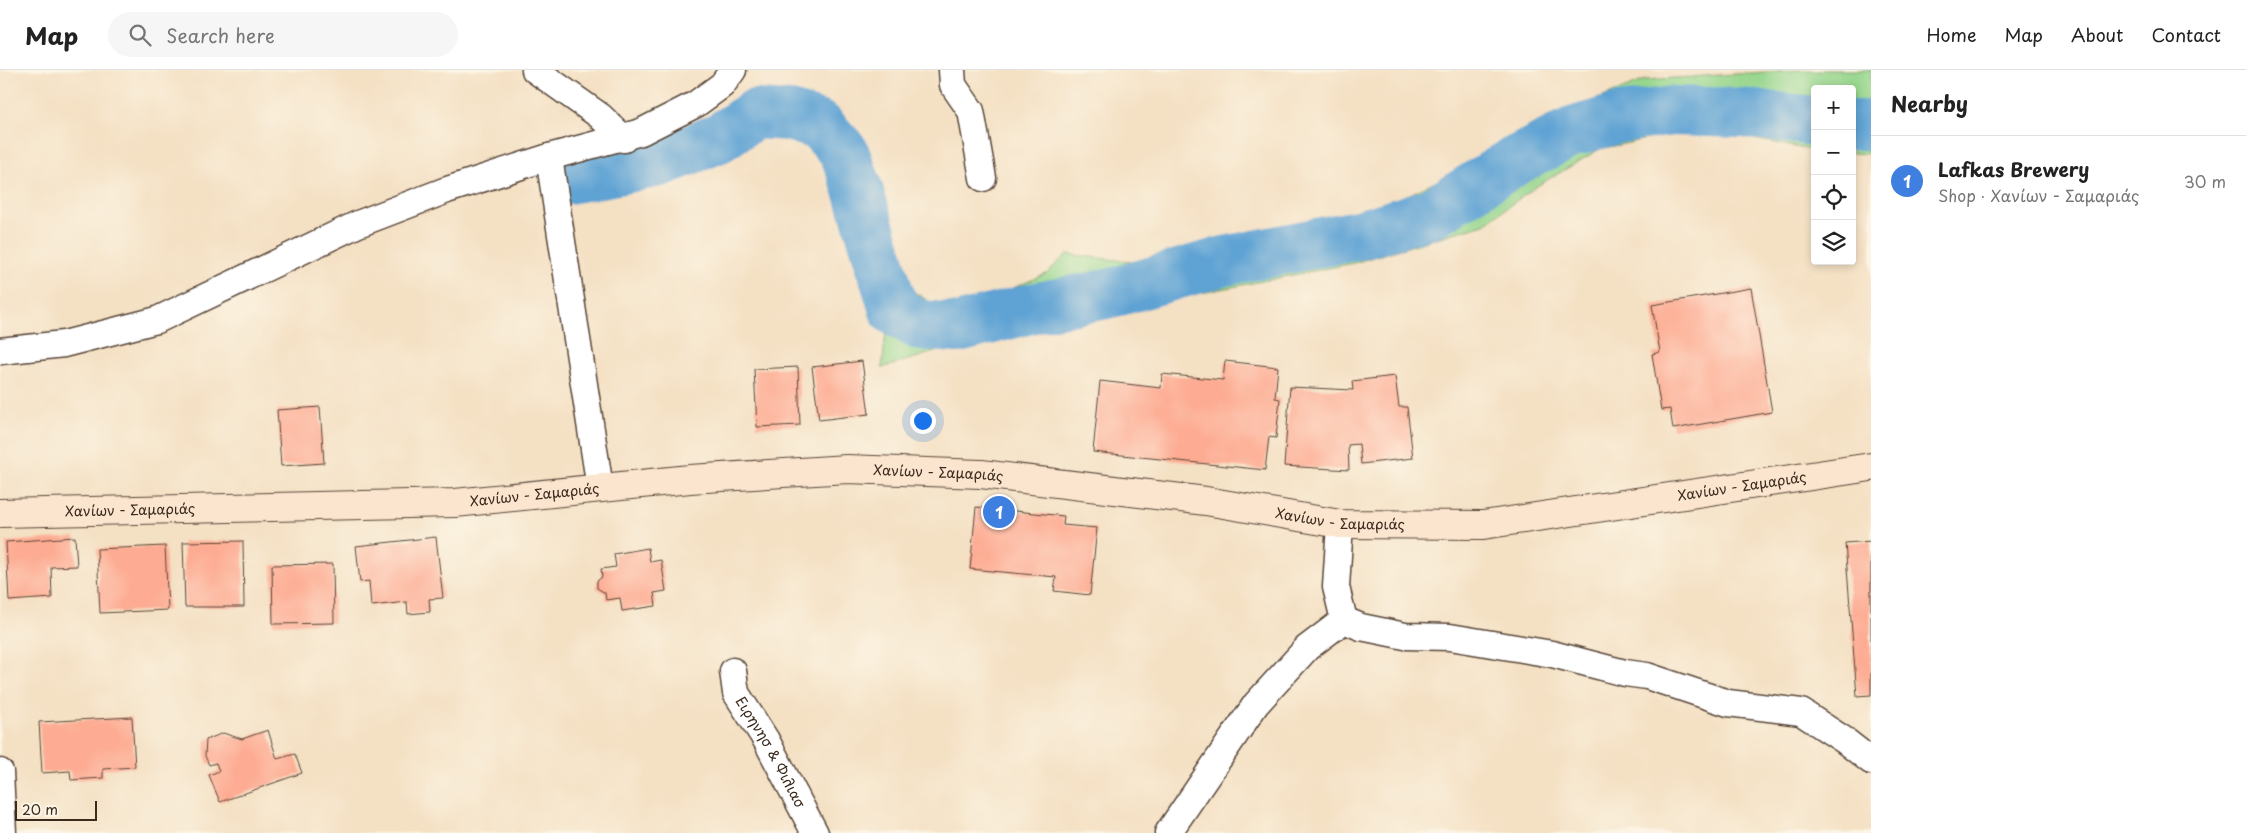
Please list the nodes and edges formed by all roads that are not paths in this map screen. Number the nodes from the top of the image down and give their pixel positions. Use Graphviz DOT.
graph roads {
  1 [pos="535,70"];
  2 [pos="733,70"];
  3 [pos="952,70"];
  4 [pos="624,138"];
  5 [pos="549,157"];
  6 [pos="983,178"];
  7 [pos="0,351"];
  8 [pos="1871,467"];
  9 [pos="600,488"];
  10 [pos="0,513"];
  11 [pos="1340,524"];
  12 [pos="1344,620"];
  13 [pos="733,671"];
  14 [pos="1871,762"];
  15 [pos="0,772"];
  16 [pos="3,833"];
  17 [pos="815,833"];
  18 [pos="1168,833"];
  1 -- 4 [label="street"];
  2 -- 4 [label="street"];
  3 -- 6 [label="street"];
  4 -- 5 [label="street"];
  5 -- 7 [label="street"];
  5 -- 9 [label="street"];
  8 -- 11 [label="main road, Χανίων - Σαμαριάς"];
  9 -- 10 [label="main road, Χανίων - Σαμαριάς"];
  9 -- 11 [label="main road, Χανίων - Σαμαριάς"];
  11 -- 12 [label="street"];
  12 -- 14 [label="street"];
  12 -- 18 [label="street"];
  13 -- 17 [label="street, Ειρηνησ & Φιλιασ"];
  15 -- 16 [label="street"];
}
